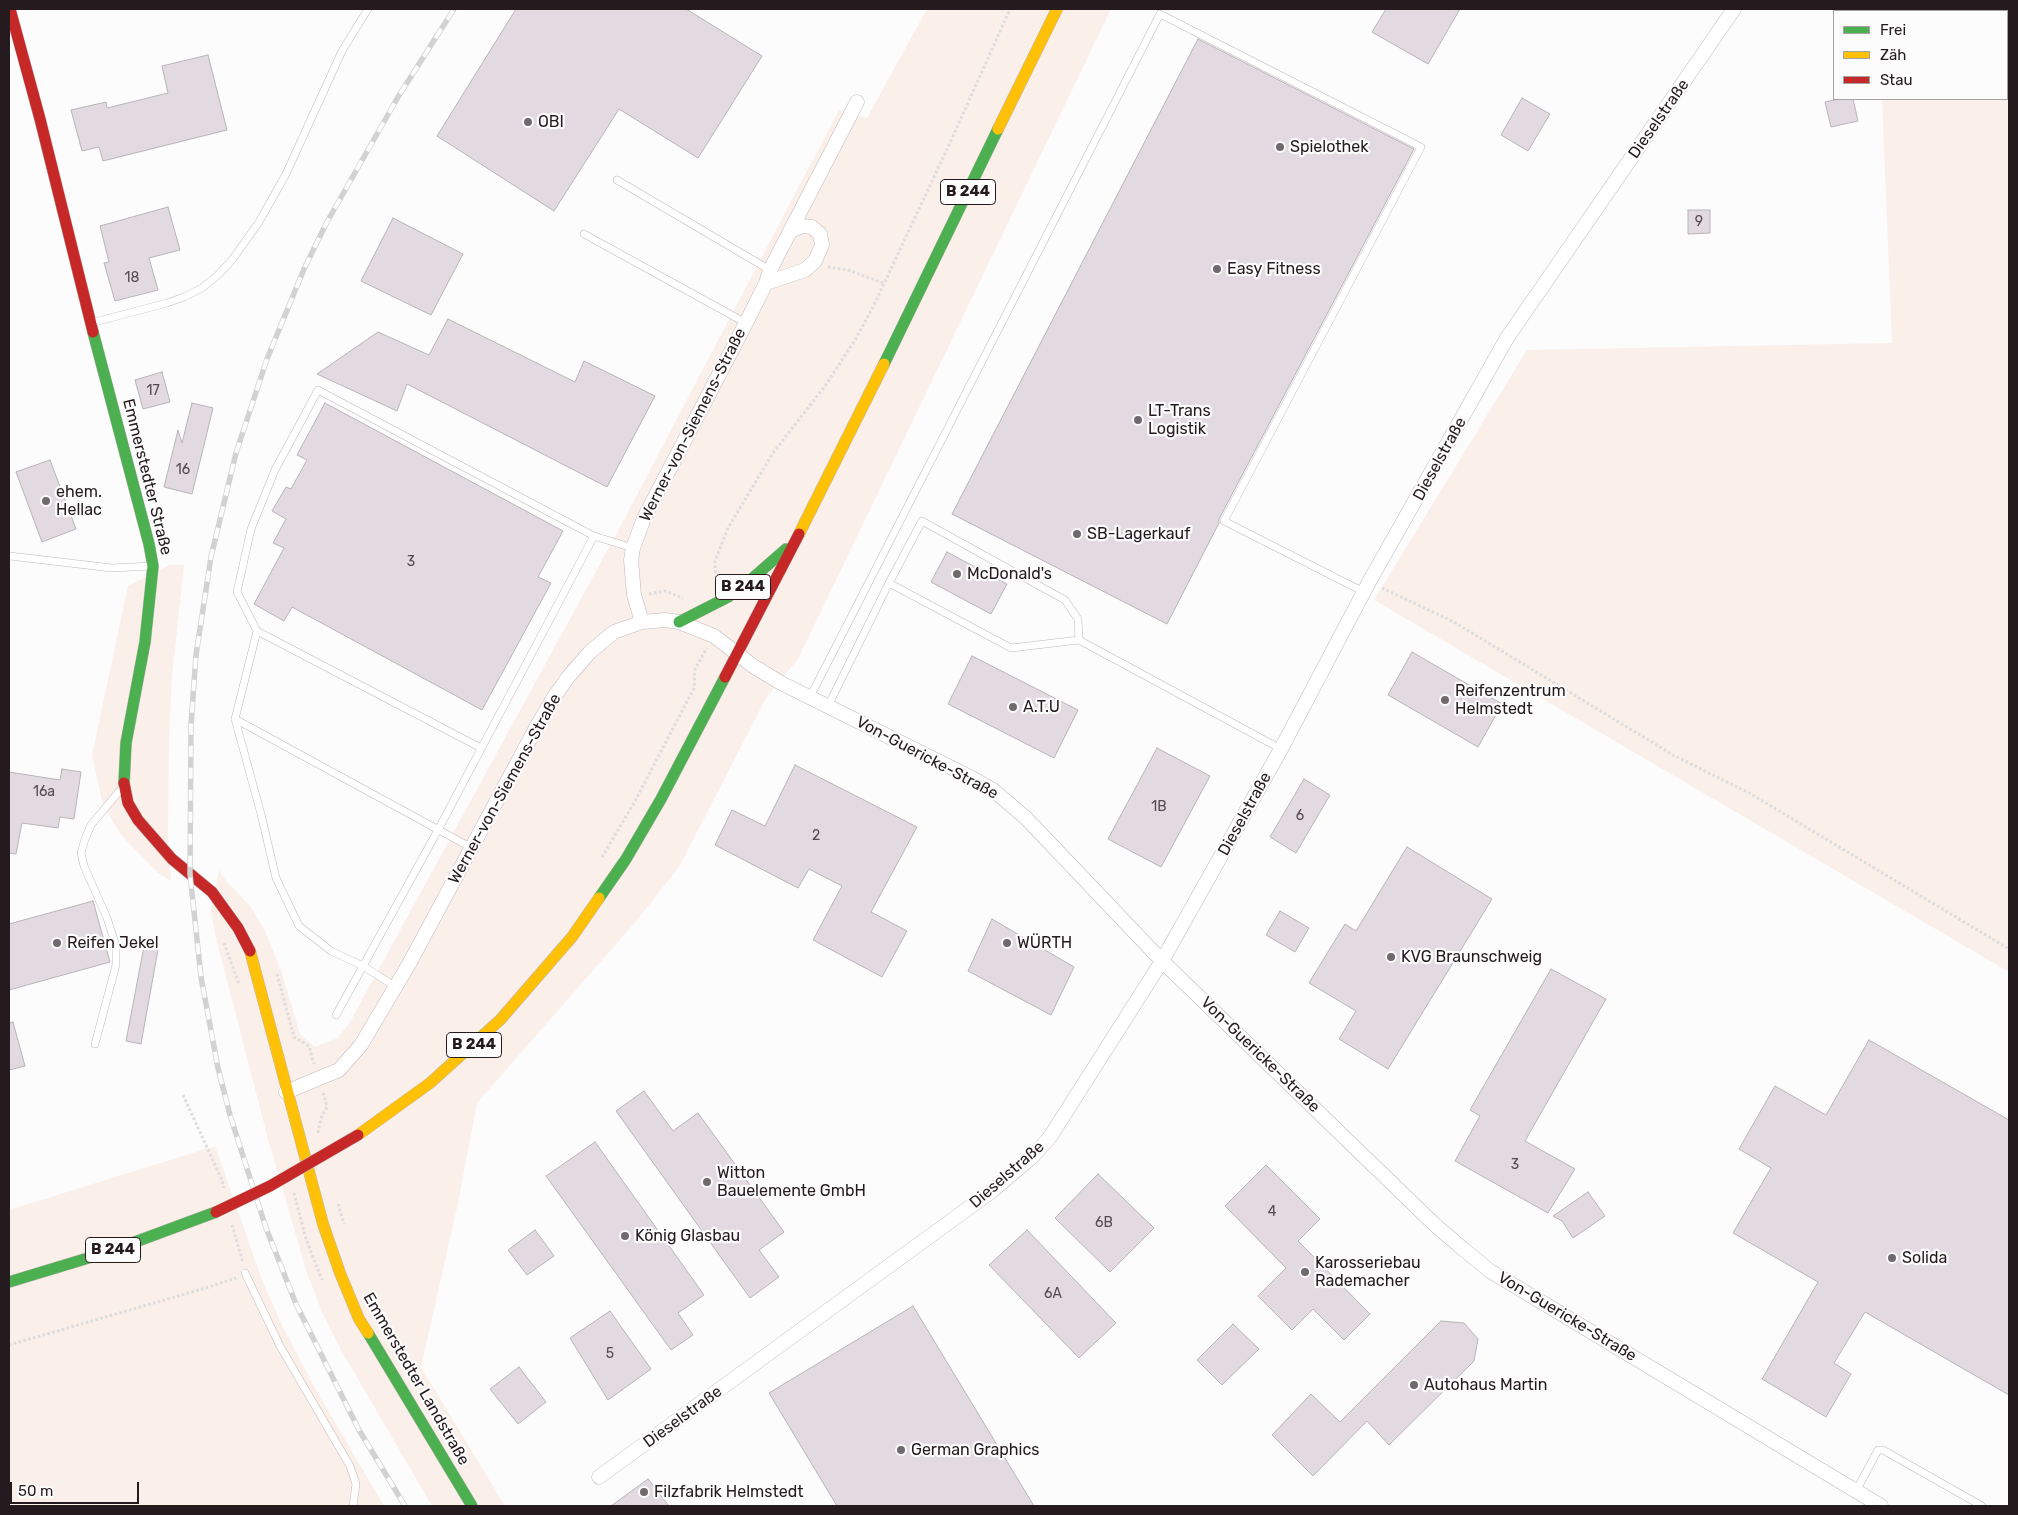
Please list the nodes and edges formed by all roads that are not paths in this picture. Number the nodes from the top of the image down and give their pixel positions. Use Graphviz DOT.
graph roads {
  1 [pos="10,9"];
  2 [pos="368,9"];
  3 [pos="1057,9"];
  4 [pos="1734,9"];
  5 [pos="857,102"];
  6 [pos="616,180"];
  7 [pos="791,231"];
  8 [pos="584,234"];
  9 [pos="768,277"];
  10 [pos="91,323"];
  11 [pos="746,323"];
  12 [pos="594,536"];
  13 [pos="797,538"];
  14 [pos="633,548"];
  15 [pos="10,556"];
  16 [pos="153,566"];
  17 [pos="889,583"];
  18 [pos="1367,587"];
  19 [pos="642,622"];
  20 [pos="679,622"];
  21 [pos="257,631"];
  22 [pos="1078,640"];
  23 [pos="737,654"];
  24 [pos="810,697"];
  25 [pos="828,706"];
  26 [pos="235,719"];
  27 [pos="481,748"];
  28 [pos="1281,749"];
  29 [pos="124,786"];
  30 [pos="438,830"];
  31 [pos="472,848"];
  32 [pos="1162,960"];
  33 [pos="362,966"];
  34 [pos="396,987"];
  35 [pos="336,1015"];
  36 [pos="95,1044"];
  37 [pos="286,1092"];
  38 [pos="245,1273"];
  39 [pos="9,1282"];
  40 [pos="599,1477"];
  41 [pos="1856,1491"];
  42 [pos="353,1506"];
  43 [pos="472,1506"];
  44 [pos="1881,1506"];
  45 [pos="1982,1506"];
  1 -- 10 [label="main road, Emmerstedter Straße"];
  2 -- 10 [label="lane"];
  3 -- 13 [label="main road, B 244"];
  4 -- 18 [label="street, Dieselstraße"];
  5 -- 7 [label="street, Werner-von-Siemens-Straße"];
  6 -- 9 [label="lane"];
  7 -- 9 [label="street, Werner-von-Siemens-Straße"];
  7 -- 9 [label="street"];
  8 -- 11 [label="lane"];
  9 -- 11 [label="street, Werner-von-Siemens-Straße"];
  10 -- 16 [label="main road, Emmerstedter Straße"];
  11 -- 14 [label="street, Werner-von-Siemens-Straße"];
  12 -- 14 [label="lane"];
  12 -- 21 [label="lane"];
  12 -- 27 [label="lane"];
  13 -- 20 [label="main road, B 244"];
  13 -- 23 [label="main road, B 244"];
  14 -- 19 [label="street, Werner-von-Siemens-Straße"];
  15 -- 16 [label="lane"];
  16 -- 29 [label="main road, Emmerstedter Straße"];
  17 -- 22 [label="lane"];
  17 -- 22 [label="lane"];
  17 -- 25 [label="lane"];
  18 -- 24 [label="lane"];
  18 -- 28 [label="street, Dieselstraße"];
  19 -- 20 [label="street, Von-Guericke-Straße"];
  19 -- 31 [label="street, Werner-von-Siemens-Straße"];
  20 -- 23 [label="street, Von-Guericke-Straße"];
  21 -- 26 [label="lane"];
  21 -- 27 [label="lane"];
  22 -- 28 [label="lane"];
  23 -- 24 [label="street, Von-Guericke-Straße"];
  23 -- 39 [label="main road, B 244, bridge"];
  24 -- 25 [label="street, Von-Guericke-Straße"];
  25 -- 32 [label="street, Von-Guericke-Straße"];
  26 -- 30 [label="lane"];
  26 -- 33 [label="lane"];
  27 -- 30 [label="lane"];
  28 -- 32 [label="street, Dieselstraße"];
  29 -- 36 [label="lane"];
  29 -- 37 [label="main road, Emmerstedter Straße"];
  30 -- 31 [label="lane"];
  30 -- 33 [label="lane"];
  31 -- 34 [label="street, Werner-von-Siemens-Straße"];
  32 -- 40 [label="street, Dieselstraße"];
  32 -- 41 [label="street, Von-Guericke-Straße"];
  33 -- 34 [label="lane"];
  33 -- 35 [label="lane"];
  34 -- 37 [label="street, Werner-von-Siemens-Straße"];
  37 -- 43 [label="main road, Emmerstedter Landstraße"];
  38 -- 42 [label="lane"];
  41 -- 44 [label="street, Von-Guericke-Straße"];
  41 -- 45 [label="lane"];
}
